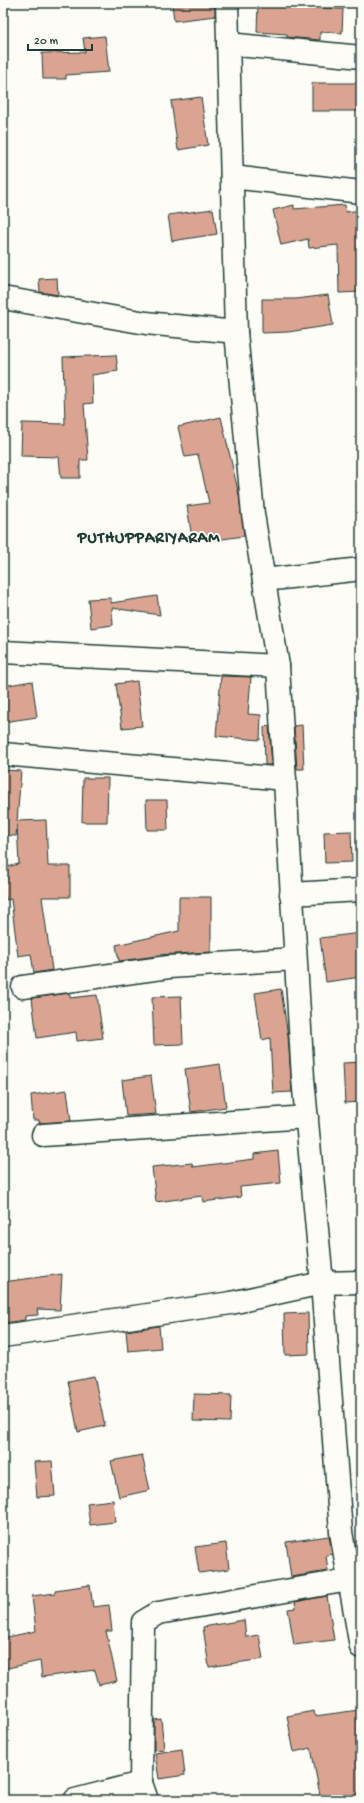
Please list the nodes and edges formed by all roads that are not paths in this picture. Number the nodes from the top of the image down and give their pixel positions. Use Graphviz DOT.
graph roads {
  1 [pos="227,3"];
  2 [pos="228,44"];
  3 [pos="361,57"];
  4 [pos="232,177"];
  5 [pos="361,192"];
  6 [pos="3,298"];
  7 [pos="236,332"];
  8 [pos="361,569"];
  9 [pos="264,580"];
  10 [pos="3,652"];
  11 [pos="278,666"];
  12 [pos="3,754"];
  13 [pos="285,779"];
  14 [pos="361,890"];
  15 [pos="292,894"];
  16 [pos="296,959"];
  17 [pos="23,987"];
  18 [pos="307,1118"];
  19 [pos="43,1135"];
  20 [pos="361,1282"];
  21 [pos="322,1283"];
  22 [pos="3,1336"];
  23 [pos="349,1580"];
  24 [pos="361,1647"];
  25 [pos="144,1791"];
  26 [pos="75,1800"];
  1 -- 2 [label="street"];
  2 -- 3 [label="street"];
  2 -- 4 [label="street"];
  4 -- 5 [label="street"];
  4 -- 7 [label="street"];
  6 -- 7 [label="street"];
  7 -- 9 [label="street"];
  8 -- 9 [label="street"];
  9 -- 11 [label="street"];
  10 -- 11 [label="street"];
  11 -- 13 [label="street"];
  12 -- 13 [label="street"];
  13 -- 15 [label="street"];
  14 -- 15 [label="street"];
  15 -- 16 [label="street"];
  16 -- 17 [label="street"];
  16 -- 18 [label="street"];
  18 -- 19 [label="street"];
  18 -- 21 [label="street"];
  20 -- 21 [label="street"];
  21 -- 22 [label="street"];
  21 -- 23 [label="street"];
  23 -- 24 [label="street"];
  23 -- 25 [label="street"];
  25 -- 26 [label="street"];
}
